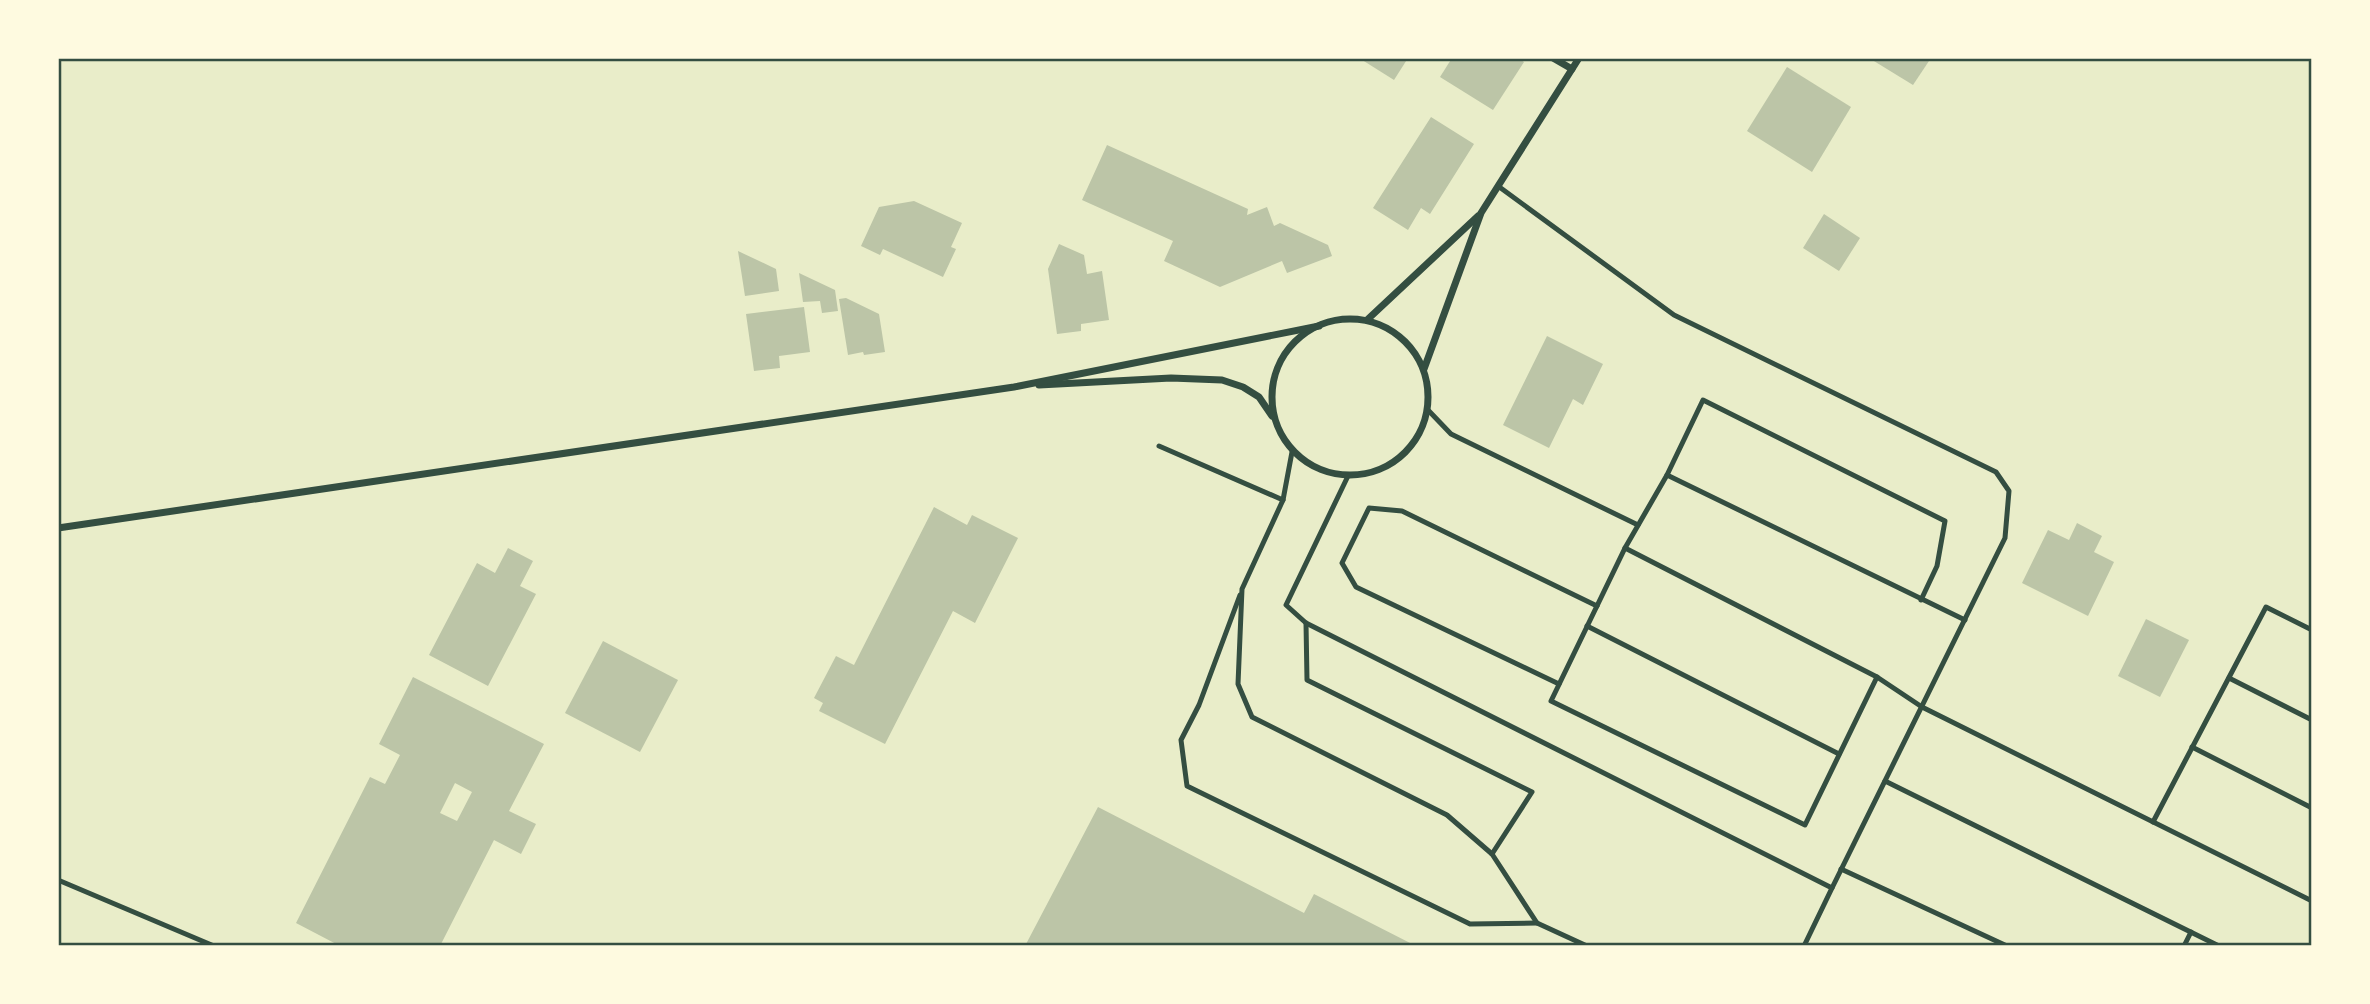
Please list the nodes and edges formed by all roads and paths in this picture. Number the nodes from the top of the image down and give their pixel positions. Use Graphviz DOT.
graph roads {
  1 [pos="1553,58"];
  2 [pos="1579,58"];
  3 [pos="1572,69"];
  4 [pos="1498,186"];
  5 [pos="1481,213"];
  6 [pos="1367,320"];
  7 [pos="1319,326"];
  8 [pos="1424,369"];
  9 [pos="1014,387"];
  10 [pos="1428,410"];
  11 [pos="1273,418"];
  12 [pos="1159,446"];
  13 [pos="1292,452"];
  14 [pos="1667,475"];
  15 [pos="1348,477"];
  16 [pos="1283,500"];
  17 [pos="1638,525"];
  18 [pos="58,528"];
  19 [pos="1625,548"];
  20 [pos="1242,589"];
  21 [pos="1922,600"];
  22 [pos="1597,606"];
  23 [pos="1965,620"];
  24 [pos="1306,623"];
  25 [pos="1587,626"];
  26 [pos="2312,630"];
  27 [pos="1877,677"];
  28 [pos="2229,678"];
  29 [pos="1559,684"];
  30 [pos="1922,707"];
  31 [pos="2312,720"];
  32 [pos="2192,747"];
  33 [pos="1839,754"];
  34 [pos="1885,781"];
  35 [pos="2312,808"];
  36 [pos="2153,822"];
  37 [pos="1492,854"];
  38 [pos="1841,869"];
  39 [pos="58,880"];
  40 [pos="1832,888"];
  41 [pos="2312,901"];
  42 [pos="1537,923"];
  43 [pos="2191,932"];
  44 [pos="214,946"];
  45 [pos="1587,946"];
  46 [pos="1804,946"];
  47 [pos="2007,946"];
  48 [pos="2184,946"];
  49 [pos="2219,946"];
  1 -- 3 [label="street"];
  2 -- 3 [label="street"];
  3 -- 4 [label="street"];
  4 -- 5 [label="street"];
  4 -- 23 [label="lane"];
  5 -- 6 [label="street"];
  5 -- 8 [label="street"];
  6 -- 7 [label="street"];
  6 -- 8 [label="street"];
  7 -- 9 [label="street"];
  7 -- 11 [label="street"];
  8 -- 10 [label="street"];
  9 -- 11 [label="street"];
  9 -- 18 [label="street"];
  10 -- 15 [label="street"];
  10 -- 17 [label="lane"];
  11 -- 13 [label="street"];
  12 -- 16 [label="lane"];
  13 -- 15 [label="street"];
  13 -- 16 [label="lane"];
  14 -- 17 [label="lane"];
  14 -- 21 [label="lane"];
  14 -- 21 [label="lane"];
  15 -- 24 [label="lane"];
  16 -- 20 [label="lane"];
  17 -- 19 [label="lane"];
  19 -- 22 [label="lane"];
  19 -- 27 [label="lane"];
  20 -- 37 [label="lane"];
  20 -- 42 [label="lane"];
  21 -- 23 [label="lane"];
  22 -- 25 [label="lane"];
  22 -- 29 [label="lane"];
  23 -- 30 [label="lane"];
  24 -- 37 [label="lane"];
  24 -- 40 [label="lane"];
  25 -- 29 [label="lane"];
  25 -- 33 [label="lane"];
  26 -- 28 [label="lane"];
  27 -- 30 [label="lane"];
  27 -- 33 [label="lane"];
  28 -- 31 [label="lane"];
  28 -- 32 [label="lane"];
  29 -- 33 [label="lane"];
  30 -- 34 [label="lane"];
  30 -- 36 [label="lane"];
  32 -- 35 [label="lane"];
  32 -- 36 [label="lane"];
  34 -- 38 [label="lane"];
  34 -- 43 [label="lane"];
  36 -- 41 [label="lane"];
  37 -- 42 [label="lane"];
  38 -- 40 [label="lane"];
  38 -- 47 [label="lane"];
  39 -- 44 [label="lane"];
  40 -- 46 [label="lane"];
  42 -- 45 [label="lane"];
  43 -- 48 [label="lane"];
  43 -- 49 [label="lane"];
}
